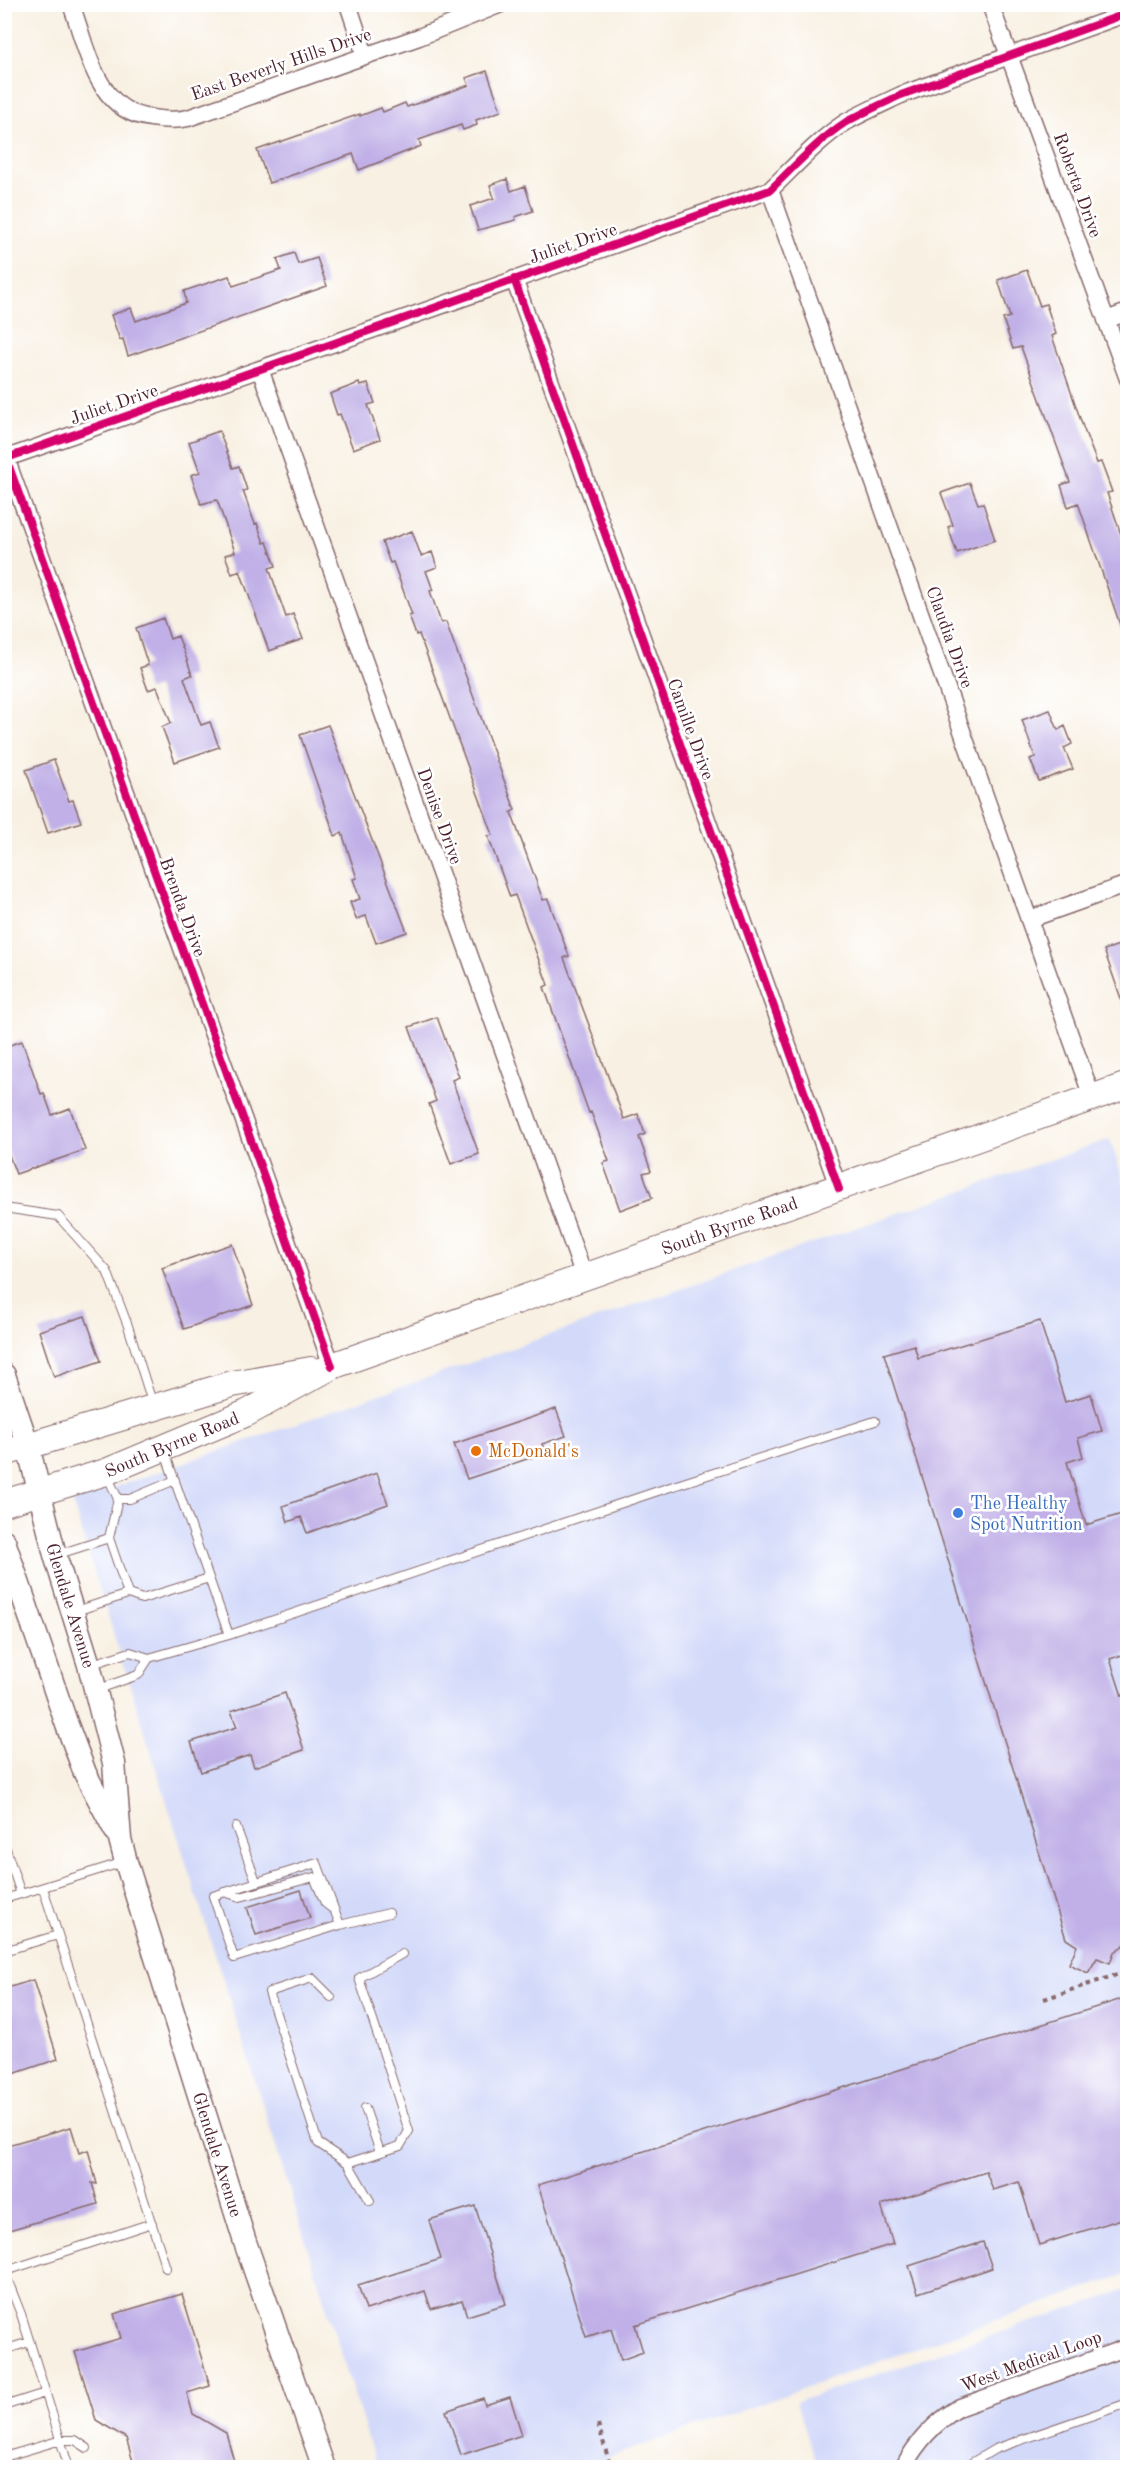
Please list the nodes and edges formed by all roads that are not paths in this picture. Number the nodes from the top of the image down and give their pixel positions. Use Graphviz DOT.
graph roads {
  1 [pos="71,4"];
  2 [pos="348,4"];
  3 [pos="501,4"];
  4 [pos="990,4"];
  5 [pos="1128,13"];
  6 [pos="365,55"];
  7 [pos="1010,55"];
  8 [pos="770,190"];
  9 [pos="514,279"];
  10 [pos="1128,312"];
  11 [pos="1106,320"];
  12 [pos="260,369"];
  13 [pos="1128,379"];
  14 [pos="5,459"];
  15 [pos="1128,884"];
  16 [pos="1030,919"];
  17 [pos="1128,1085"];
  18 [pos="1092,1097"];
  19 [pos="838,1189"];
  20 [pos="4,1208"];
  21 [pos="584,1276"];
  22 [pos="332,1366"];
  23 [pos="4,1375"];
  24 [pos="154,1408"];
  25 [pos="875,1421"];
  26 [pos="163,1447"];
  27 [pos="16,1449"];
  28 [pos="106,1472"];
  29 [pos="175,1480"];
  30 [pos="41,1493"];
  31 [pos="118,1499"];
  32 [pos="4,1503"];
  33 [pos="110,1538"];
  34 [pos="4,1541"];
  35 [pos="55,1555"];
  36 [pos="209,1578"];
  37 [pos="4,1585"];
  38 [pos="128,1594"];
  39 [pos="73,1612"];
  40 [pos="30,1618"];
  41 [pos="229,1635"];
  42 [pos="150,1658"];
  43 [pos="89,1665"];
  44 [pos="95,1690"];
  45 [pos="236,1827"];
  46 [pos="120,1839"];
  47 [pos="4,1843"];
  48 [pos="126,1862"];
  49 [pos="256,1881"];
  50 [pos="43,1888"];
  51 [pos="224,1892"];
  52 [pos="21,1894"];
  53 [pos="4,1899"];
  54 [pos="335,1910"];
  55 [pos="389,1913"];
  56 [pos="340,1925"];
  57 [pos="58,1935"];
  58 [pos="4,1951"];
  59 [pos="402,1954"];
  60 [pos="331,1997"];
  61 [pos="365,2108"];
  62 [pos="380,2152"];
  63 [pos="348,2163"];
  64 [pos="369,2201"];
  65 [pos="152,2223"];
  66 [pos="166,2268"];
  67 [pos="5,2269"];
  68 [pos="29,2342"];
  69 [pos="1128,2347"];
  70 [pos="4,2350"];
  71 [pos="45,2393"];
  72 [pos="1128,2403"];
  73 [pos="4,2406"];
  74 [pos="61,2440"];
  75 [pos="87,2448"];
  76 [pos="4,2457"];
  77 [pos="69,2468"];
  78 [pos="324,2468"];
  79 [pos="903,2468"];
  80 [pos="963,2468"];
  1 -- 6 [label="street, East Beverly Hills Drive"];
  2 -- 6 [label="street"];
  3 -- 6 [label="street, East Beverly Hills Drive"];
  4 -- 7 [label="street, Roberta Drive"];
  5 -- 7 [label="street, Juliet Drive"];
  7 -- 8 [label="street, Juliet Drive"];
  7 -- 11 [label="street, Roberta Drive"];
  8 -- 9 [label="street, Juliet Drive"];
  8 -- 16 [label="street, Claudia Drive"];
  9 -- 12 [label="street, Juliet Drive"];
  9 -- 19 [label="street, Camille Drive"];
  10 -- 11 [label="street"];
  11 -- 13 [label="street, Roberta Drive"];
  12 -- 14 [label="street, Juliet Drive"];
  12 -- 21 [label="street, Denise Drive"];
  14 -- 22 [label="street, Brenda Drive"];
  15 -- 16 [label="street"];
  16 -- 18 [label="street, Claudia Drive"];
  17 -- 18 [label="main road, South Byrne Road"];
  18 -- 19 [label="main road, South Byrne Road"];
  19 -- 21 [label="main road, South Byrne Road"];
  20 -- 24 [label="lane"];
  21 -- 22 [label="main road, South Byrne Road"];
  22 -- 24 [label="main road, South Byrne Road"];
  22 -- 26 [label="main road, South Byrne Road"];
  23 -- 27 [label="main road, Glendale Avenue"];
  24 -- 27 [label="main road, South Byrne Road"];
  25 -- 41 [label="lane"];
  26 -- 28 [label="main road, South Byrne Road"];
  26 -- 29 [label="lane"];
  27 -- 30 [label="main road, Glendale Avenue"];
  28 -- 30 [label="main road, South Byrne Road"];
  28 -- 31 [label="lane"];
  29 -- 31 [label="lane"];
  29 -- 36 [label="lane"];
  30 -- 32 [label="main road, South Byrne Road"];
  30 -- 35 [label="main road, Glendale Avenue"];
  31 -- 33 [label="lane"];
  33 -- 35 [label="lane"];
  33 -- 38 [label="lane"];
  34 -- 40 [label="main road, Glendale Avenue"];
  35 -- 39 [label="main road, Glendale Avenue"];
  36 -- 38 [label="lane"];
  36 -- 41 [label="lane"];
  37 -- 40 [label="main road"];
  38 -- 39 [label="lane"];
  39 -- 43 [label="main road, Glendale Avenue"];
  40 -- 46 [label="main road, Glendale Avenue"];
  41 -- 42 [label="lane"];
  42 -- 43 [label="lane"];
  42 -- 44 [label="lane"];
  43 -- 44 [label="main road, Glendale Avenue"];
  44 -- 46 [label="main road, Glendale Avenue"];
  45 -- 49 [label="lane"];
  46 -- 48 [label="main road, Glendale Avenue"];
  47 -- 52 [label="lane"];
  48 -- 50 [label="lane"];
  48 -- 78 [label="main road, Glendale Avenue"];
  49 -- 51 [label="lane"];
  49 -- 54 [label="lane"];
  50 -- 52 [label="lane"];
  50 -- 57 [label="lane"];
  51 -- 54 [label="lane"];
  51 -- 56 [label="lane"];
  52 -- 53 [label="lane"];
  54 -- 56 [label="lane"];
  55 -- 56 [label="lane"];
  57 -- 58 [label="lane"];
  57 -- 65 [label="lane"];
  59 -- 62 [label="lane"];
  60 -- 63 [label="lane"];
  61 -- 62 [label="lane"];
  62 -- 63 [label="lane"];
  63 -- 64 [label="lane"];
  65 -- 66 [label="lane"];
  65 -- 67 [label="lane"];
  67 -- 68 [label="lane"];
  68 -- 70 [label="lane"];
  68 -- 71 [label="lane"];
  69 -- 79 [label="street, West Medical Loop"];
  71 -- 73 [label="lane"];
  71 -- 74 [label="lane"];
  72 -- 80 [label="lane"];
  74 -- 75 [label="lane"];
  74 -- 76 [label="lane"];
  74 -- 77 [label="lane"];
}
